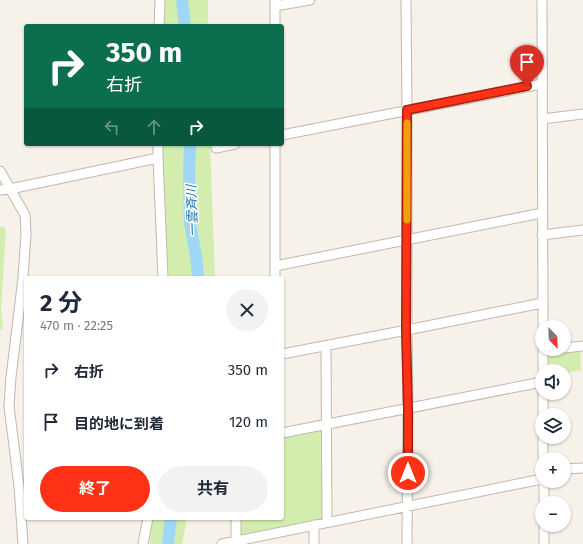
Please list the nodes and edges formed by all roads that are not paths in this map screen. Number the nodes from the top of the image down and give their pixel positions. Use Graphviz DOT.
graph roads {
  1 [pos="160,0"];
  2 [pos="310,0"];
  3 [pos="406,0"];
  4 [pos="542,0"];
  5 [pos="275,3"];
  6 [pos="159,24"];
  7 [pos="275,24"];
  8 [pos="542,84"];
  9 [pos="407,110"];
  10 [pos="583,114"];
  11 [pos="542,119"];
  12 [pos="284,135"];
  13 [pos="158,146"];
  14 [pos="226,146"];
  15 [pos="275,146"];
  16 [pos="216,148"];
  17 [pos="158,158"];
  18 [pos="0,171"];
  19 [pos="10,189"];
  20 [pos="0,190"];
  21 [pos="542,213"];
  22 [pos="583,230"];
  23 [pos="542,235"];
  24 [pos="407,239"];
  25 [pos="275,266"];
  26 [pos="163,276"];
  27 [pos="275,276"];
  28 [pos="542,303"];
  29 [pos="543,320"];
  30 [pos="406,330"];
  31 [pos="326,346"];
  32 [pos="583,346"];
  33 [pos="571,347"];
  34 [pos="284,354"];
  35 [pos="535,383"];
  36 [pos="408,409"];
  37 [pos="327,424"];
  38 [pos="284,433"];
  39 [pos="583,468"];
  40 [pos="571,469"];
  41 [pos="535,482"];
  42 [pos="407,506"];
  43 [pos="148,520"];
  44 [pos="235,520"];
  45 [pos="327,522"];
  46 [pos="314,525"];
  47 [pos="544,532"];
  48 [pos="229,543"];
  49 [pos="23,544"];
  50 [pos="143,544"];
  51 [pos="314,544"];
  52 [pos="407,544"];
  53 [pos="544,544"];
  1 -- 6 [label="street"];
  2 -- 5 [label="street"];
  3 -- 9 [label="street"];
  4 -- 8 [label="street"];
  5 -- 7 [label="street"];
  8 -- 9 [label="street"];
  8 -- 11 [label="street"];
  9 -- 12 [label="street"];
  9 -- 24 [label="street"];
  10 -- 11 [label="street"];
  11 -- 21 [label="street"];
  13 -- 17 [label="street"];
  14 -- 16 [label="street"];
  15 -- 25 [label="street"];
  17 -- 19 [label="street"];
  17 -- 26 [label="street"];
  18 -- 19 [label="street"];
  19 -- 20 [label="street"];
  19 -- 49 [label="street"];
  21 -- 23 [label="street"];
  21 -- 24 [label="street"];
  22 -- 23 [label="street"];
  23 -- 28 [label="street"];
  24 -- 25 [label="street"];
  24 -- 30 [label="street"];
  25 -- 27 [label="street"];
  28 -- 29 [label="street"];
  28 -- 30 [label="street"];
  30 -- 31 [label="street"];
  30 -- 36 [label="street"];
  31 -- 34 [label="street"];
  31 -- 37 [label="street"];
  32 -- 33 [label="street"];
  35 -- 36 [label="street"];
  36 -- 37 [label="street"];
  36 -- 42 [label="street"];
  37 -- 38 [label="street"];
  37 -- 45 [label="street"];
  39 -- 40 [label="street"];
  41 -- 42 [label="street"];
  42 -- 45 [label="street"];
  42 -- 52 [label="street"];
  43 -- 50 [label="street"];
  44 -- 48 [label="street"];
  45 -- 46 [label="street"];
  46 -- 48 [label="street"];
  46 -- 51 [label="street"];
  47 -- 53 [label="street"];
}
